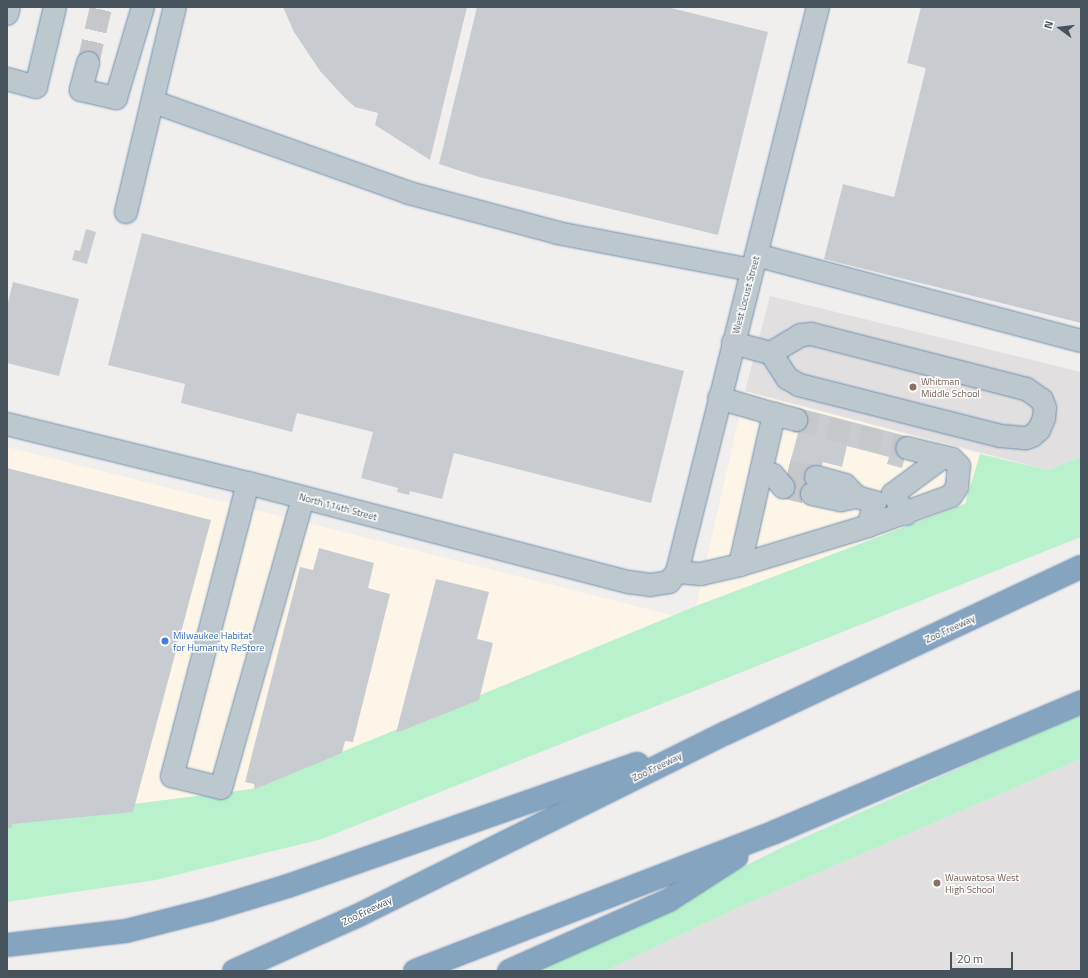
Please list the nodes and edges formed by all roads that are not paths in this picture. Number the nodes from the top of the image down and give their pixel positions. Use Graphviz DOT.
graph roads {
  1 [pos="9,7"];
  2 [pos="55,7"];
  3 [pos="142,7"];
  4 [pos="175,7"];
  5 [pos="818,7"];
  6 [pos="7,14"];
  7 [pos="88,63"];
  8 [pos="7,79"];
  9 [pos="154,102"];
  10 [pos="126,212"];
  11 [pos="754,262"];
  12 [pos="1081,341"];
  13 [pos="733,343"];
  14 [pos="772,353"];
  15 [pos="719,398"];
  16 [pos="774,414"];
  17 [pos="796,420"];
  18 [pos="7,424"];
  19 [pos="907,448"];
  20 [pos="943,457"];
  21 [pos="248,483"];
  22 [pos="814,486"];
  23 [pos="303,498"];
  24 [pos="906,514"];
  25 [pos="868,526"];
  26 [pos="740,565"];
  27 [pos="1081,566"];
  28 [pos="673,577"];
  29 [pos="1081,702"];
  30 [pos="726,733"];
  31 [pos="774,832"];
  32 [pos="7,945"];
  33 [pos="234,971"];
  34 [pos="415,971"];
  35 [pos="509,971"];
  1 -- 6 [label="street"];
  2 -- 8 [label="street"];
  3 -- 7 [label="street"];
  4 -- 9 [label="street"];
  5 -- 11 [label="street, West Locust Street"];
  9 -- 10 [label="street"];
  9 -- 11 [label="street"];
  11 -- 12 [label="street"];
  11 -- 13 [label="street, West Locust Street"];
  13 -- 14 [label="street"];
  13 -- 15 [label="street, West Locust Street"];
  14 -- 14 [label="street"];
  15 -- 16 [label="street"];
  15 -- 28 [label="street, West Locust Street"];
  16 -- 17 [label="street"];
  16 -- 26 [label="street"];
  18 -- 21 [label="street, North 114th Street"];
  19 -- 20 [label="street"];
  20 -- 24 [label="street"];
  20 -- 24 [label="street, North 114th Street"];
  21 -- 23 [label="street, North 114th Street"];
  21 -- 23 [label="street"];
  22 -- 25 [label="street"];
  23 -- 28 [label="street, North 114th Street"];
  24 -- 25 [label="street, North 114th Street"];
  25 -- 26 [label="street, North 114th Street"];
  26 -- 28 [label="street, North 114th Street"];
  27 -- 30 [label="highway, Zoo Freeway"];
  29 -- 31 [label="highway"];
  30 -- 32 [label="highway"];
  30 -- 33 [label="highway, Zoo Freeway"];
  31 -- 34 [label="highway"];
  31 -- 35 [label="highway"];
}
